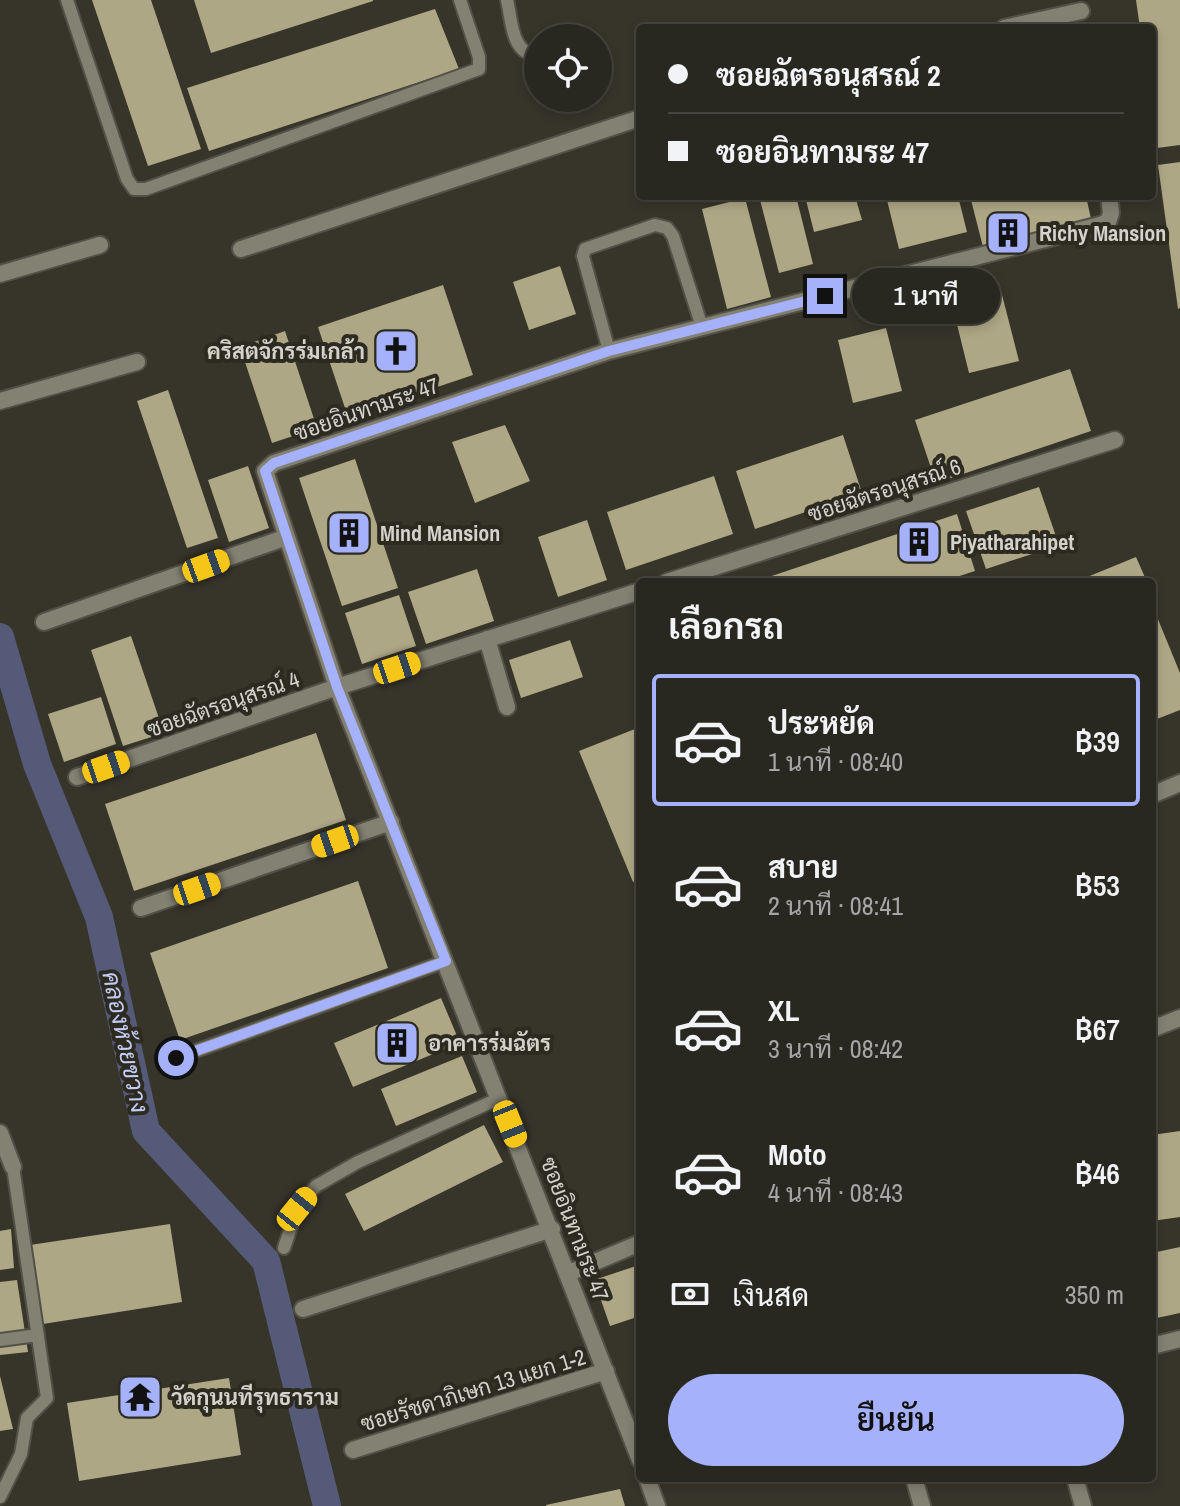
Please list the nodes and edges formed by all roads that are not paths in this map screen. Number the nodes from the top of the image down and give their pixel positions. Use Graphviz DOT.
graph roads {
  1 [pos="67,0"];
  2 [pos="460,0"];
  3 [pos="507,0"];
  4 [pos="1081,13"];
  5 [pos="1025,24"];
  6 [pos="524,51"];
  7 [pos="636,119"];
  8 [pos="1109,200"];
  9 [pos="100,245"];
  10 [pos="241,249"];
  11 [pos="0,274"];
  12 [pos="702,327"];
  13 [pos="609,351"];
  14 [pos="137,362"];
  15 [pos="0,401"];
  16 [pos="1115,440"];
  17 [pos="287,537"];
  18 [pos="680,578"];
  19 [pos="636,592"];
  20 [pos="44,622"];
  21 [pos="487,639"];
  22 [pos="337,687"];
  23 [pos="507,707"];
  24 [pos="77,777"];
  25 [pos="1180,783"];
  26 [pos="1156,793"];
  27 [pos="391,822"];
  28 [pos="141,908"];
  29 [pos="446,961"];
  30 [pos="1180,1018"];
  31 [pos="1156,1027"];
  32 [pos="176,1058"];
  33 [pos="500,1098"];
  34 [pos="0,1133"];
  35 [pos="13,1167"];
  36 [pos="552,1229"];
  37 [pos="636,1245"];
  38 [pos="284,1248"];
  39 [pos="569,1273"];
  40 [pos="303,1309"];
  41 [pos="38,1335"];
  42 [pos="1180,1339"];
  43 [pos="0,1340"];
  44 [pos="1156,1345"];
  45 [pos="606,1371"];
  46 [pos="353,1450"];
  47 [pos="636,1450"];
  48 [pos="648,1482"];
  49 [pos="915,1482"];
  50 [pos="1076,1482"];
  51 [pos="0,1497"];
  52 [pos="657,1506"];
  53 [pos="922,1506"];
  54 [pos="1083,1506"];
  1 -- 2 [label="lane"];
  3 -- 6 [label="lane"];
  4 -- 5 [label="street"];
  7 -- 10 [label="street"];
  8 -- 12 [label="street, ซอยอินทามระ 47"];
  9 -- 11 [label="street"];
  12 -- 13 [label="street, ซอยอินทามระ 47"];
  12 -- 13 [label="lane"];
  13 -- 17 [label="street, ซอยอินทามระ 47"];
  14 -- 15 [label="street"];
  16 -- 18 [label="street, ซอยฉัตรอนุสรณ์ 6"];
  17 -- 20 [label="street"];
  17 -- 22 [label="street, ซอยอินทามระ 47"];
  19 -- 21 [label="street"];
  21 -- 22 [label="street"];
  21 -- 23 [label="street"];
  22 -- 24 [label="street, ซอยฉัตรอนุสรณ์ 4"];
  22 -- 27 [label="street, ซอยอินทามระ 47"];
  25 -- 26 [label="street"];
  27 -- 28 [label="street"];
  27 -- 29 [label="street, ซอยอินทามระ 47"];
  29 -- 32 [label="lane"];
  29 -- 33 [label="street, ซอยอินทามระ 47"];
  30 -- 31 [label="street"];
  33 -- 36 [label="street, ซอยอินทามระ 47"];
  33 -- 38 [label="lane"];
  34 -- 35 [label="street"];
  35 -- 41 [label="lane"];
  36 -- 39 [label="street, ซอยอินทามระ 47"];
  36 -- 40 [label="street"];
  37 -- 39 [label="street"];
  39 -- 45 [label="street, ซอยอินทามระ 47"];
  41 -- 43 [label="lane"];
  41 -- 51 [label="lane"];
  42 -- 44 [label="street"];
  45 -- 46 [label="street, ซอยรัชดาภิเษก 13 แยก 1-2"];
  45 -- 47 [label="street, ซอยอินทามระ 47"];
  48 -- 52 [label="street"];
  49 -- 53 [label="street"];
  50 -- 54 [label="street"];
}
